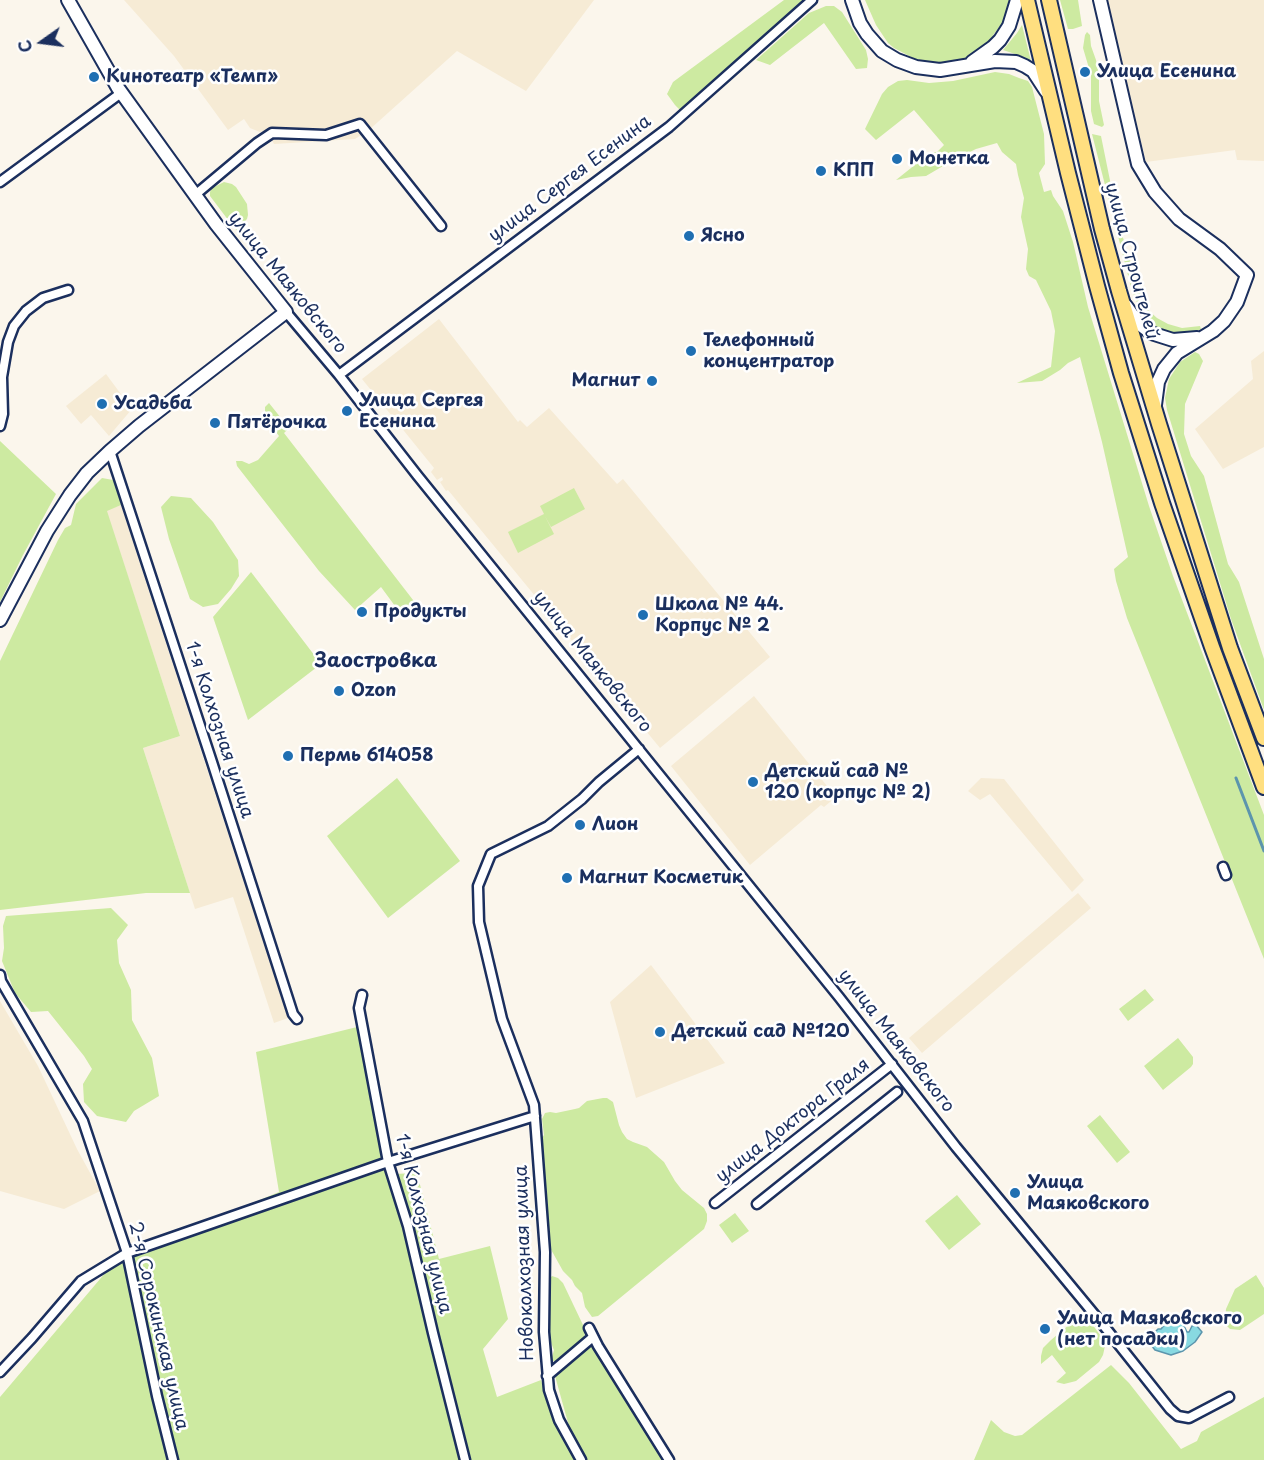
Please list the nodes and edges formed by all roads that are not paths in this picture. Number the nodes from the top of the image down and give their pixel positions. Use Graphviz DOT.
graph roads {
  1 [pos="68,0"];
  2 [pos="812,0"];
  3 [pos="844,0"];
  4 [pos="852,0"];
  5 [pos="1017,0"];
  6 [pos="1027,0"];
  7 [pos="1049,0"];
  8 [pos="1100,0"];
  9 [pos="860,23"];
  10 [pos="963,66"];
  11 [pos="121,93"];
  12 [pos="1052,104"];
  13 [pos="0,182"];
  14 [pos="195,195"];
  15 [pos="441,226"];
  16 [pos="68,290"];
  17 [pos="1119,291"];
  18 [pos="286,312"];
  19 [pos="1204,336"];
  20 [pos="339,375"];
  21 [pos="1158,424"];
  22 [pos="0,426"];
  23 [pos="110,451"];
  24 [pos="0,620"];
  25 [pos="1264,738"];
  26 [pos="639,749"];
  27 [pos="1264,787"];
  28 [pos="0,975"];
  29 [pos="362,995"];
  30 [pos="297,1019"];
  31 [pos="892,1064"];
  32 [pos="897,1092"];
  33 [pos="535,1116"];
  34 [pos="388,1162"];
  35 [pos="715,1203"];
  36 [pos="757,1204"];
  37 [pos="127,1253"];
  38 [pos="589,1328"];
  39 [pos="593,1337"];
  40 [pos="0,1372"];
  41 [pos="547,1376"];
  42 [pos="1229,1397"];
  43 [pos="173,1460"];
  44 [pos="465,1460"];
  45 [pos="580,1460"];
  46 [pos="669,1460"];
  1 -- 11 [label="street, улица Маяковского"];
  2 -- 20 [label="street, улица Сергея Есенина"];
  3 -- 9 [label="street"];
  4 -- 9 [label="street"];
  5 -- 10 [label="street"];
  6 -- 12 [label="main road"];
  7 -- 17 [label="main road, улица Строителей"];
  8 -- 19 [label="street"];
  9 -- 10 [label="street"];
  10 -- 12 [label="street"];
  11 -- 13 [label="street"];
  11 -- 14 [label="street, улица Маяковского"];
  12 -- 27 [label="main road"];
  14 -- 15 [label="street"];
  14 -- 18 [label="street, улица Маяковского"];
  16 -- 22 [label="street"];
  17 -- 19 [label="street"];
  17 -- 21 [label="main road, улица Строителей"];
  18 -- 20 [label="street, улица Маяковского"];
  18 -- 23 [label="street"];
  19 -- 21 [label="street"];
  20 -- 26 [label="street, улица Маяковского"];
  21 -- 25 [label="main road, улица Строителей"];
  23 -- 24 [label="street"];
  23 -- 30 [label="street, 1-я Колхозная улица"];
  26 -- 31 [label="street, улица Маяковского"];
  26 -- 33 [label="street, Новоколхозная улица"];
  28 -- 37 [label="street, 2-я Сорокинская улица"];
  29 -- 34 [label="street, 1-я Колхозная улица"];
  31 -- 35 [label="street, улица Доктора Граля"];
  31 -- 42 [label="street, улица Маяковского"];
  32 -- 36 [label="street"];
  33 -- 34 [label="street"];
  33 -- 41 [label="street, Новоколхозная улица"];
  34 -- 37 [label="street"];
  34 -- 44 [label="street, 1-я Колхозная улица"];
  37 -- 40 [label="street"];
  37 -- 43 [label="street, 2-я Сорокинская улица"];
  38 -- 39 [label="street"];
  39 -- 41 [label="street"];
  39 -- 46 [label="street"];
  41 -- 45 [label="street, Новоколхозная улица"];
}
